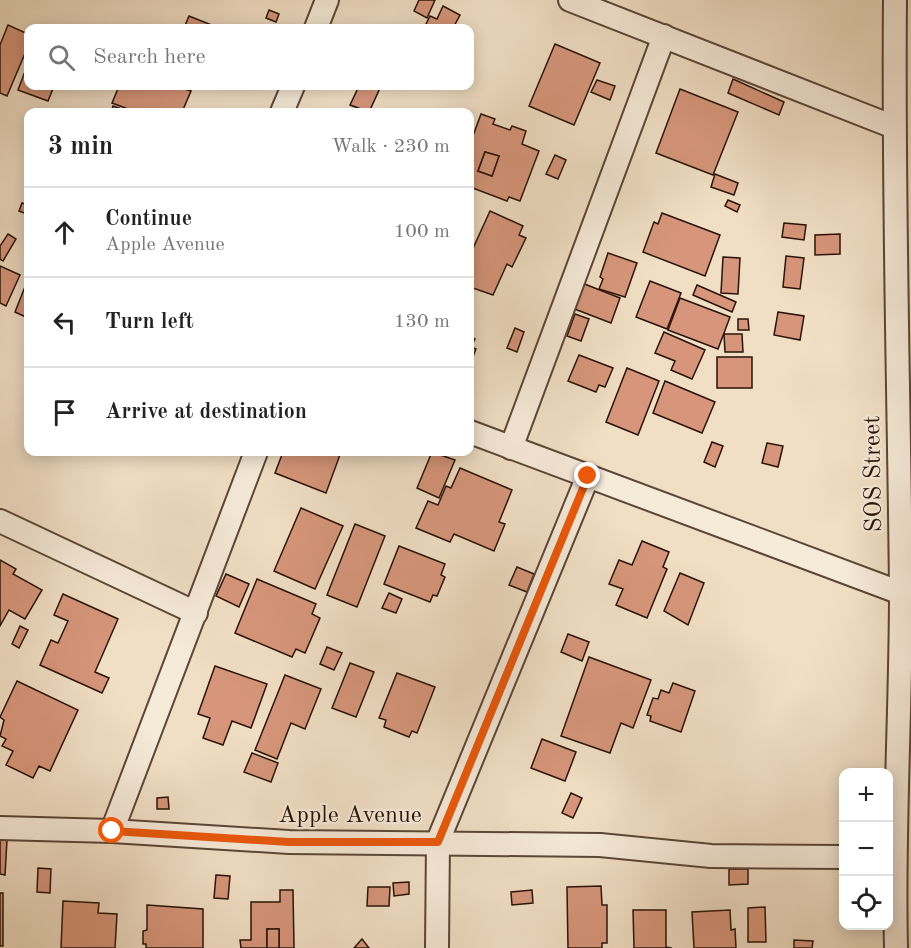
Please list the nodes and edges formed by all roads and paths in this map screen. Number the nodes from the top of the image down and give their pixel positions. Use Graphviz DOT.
graph roads {
  1 [pos="327,0"];
  2 [pos="570,0"];
  3 [pos="895,0"];
  4 [pos="318,24"];
  5 [pos="664,36"];
  6 [pos="903,81"];
  7 [pos="291,90"];
  8 [pos="284,108"];
  9 [pos="894,127"];
  10 [pos="474,434"];
  11 [pos="510,448"];
  12 [pos="255,456"];
  13 [pos="588,476"];
  14 [pos="0,521"];
  15 [pos="901,593"];
  16 [pos="196,613"];
  17 [pos="0,828"];
  18 [pos="112,831"];
  19 [pos="438,842"];
  20 [pos="839,857"];
  21 [pos="898,857"];
  22 [pos="437,948"];
  23 [pos="896,948"];
  1 -- 4 [label="street"];
  2 -- 5 [label="street"];
  3 -- 6 [label="street, SOS Street"];
  5 -- 9 [label="street"];
  5 -- 11 [label="street"];
  6 -- 9 [label="street, SOS Street"];
  7 -- 8 [label="street"];
  9 -- 15 [label="street, SOS Street"];
  10 -- 11 [label="street"];
  11 -- 13 [label="street"];
  12 -- 16 [label="street"];
  13 -- 15 [label="street"];
  13 -- 19 [label="street"];
  14 -- 16 [label="street"];
  15 -- 21 [label="street, SOS Street"];
  16 -- 18 [label="street"];
  17 -- 18 [label="street, Apple Avenue"];
  18 -- 19 [label="street, Apple Avenue"];
  19 -- 20 [label="street, Apple Avenue"];
  19 -- 22 [label="street"];
  21 -- 23 [label="street, SOS Street"];
}
